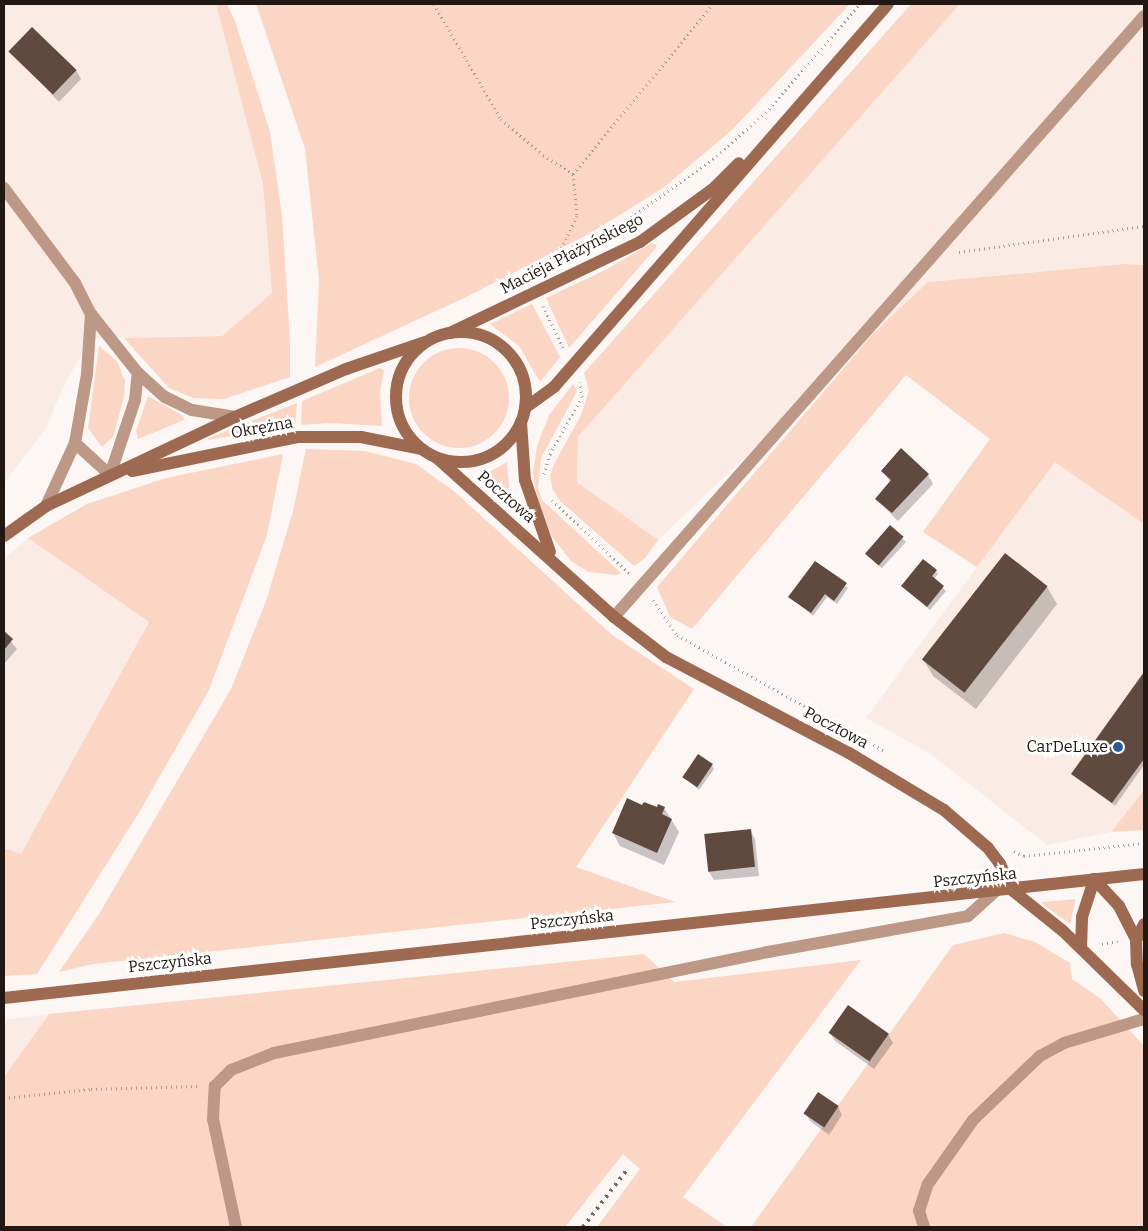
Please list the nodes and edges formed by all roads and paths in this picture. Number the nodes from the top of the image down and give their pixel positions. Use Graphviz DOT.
graph roads {
  1 [pos="434,4"];
  2 [pos="713,4"];
  3 [pos="860,4"];
  4 [pos="888,4"];
  5 [pos="1144,16"];
  6 [pos="812,91"];
  7 [pos="573,174"];
  8 [pos="4,188"];
  9 [pos="1144,226"];
  10 [pos="935,253"];
  11 [pos="558,254"];
  12 [pos="536,292"];
  13 [pos="91,314"];
  14 [pos="450,333"];
  15 [pos="425,342"];
  16 [pos="572,365"];
  17 [pos="138,373"];
  18 [pos="525,408"];
  19 [pos="236,417"];
  20 [pos="521,422"];
  21 [pos="75,443"];
  22 [pos="421,449"];
  23 [pos="437,458"];
  24 [pos="110,475"];
  25 [pos="543,479"];
  26 [pos="547,494"];
  27 [pos="46,506"];
  28 [pos="4,536"];
  29 [pos="554,561"];
  30 [pos="641,586"];
  31 [pos="614,617"];
  32 [pos="890,756"];
  33 [pos="1144,843"];
  34 [pos="1006,844"];
  35 [pos="1144,874"];
  36 [pos="1094,879"];
  37 [pos="1012,890"];
  38 [pos="995,892"];
  39 [pos="1144,924"];
  40 [pos="1136,940"];
  41 [pos="1081,948"];
  42 [pos="1144,990"];
  43 [pos="4,998"];
  44 [pos="1144,1010"];
  45 [pos="1144,1019"];
  46 [pos="216,1086"];
  47 [pos="4,1098"];
  48 [pos="236,1227"];
  49 [pos="924,1227"];
  1 -- 7 [label="path"];
  2 -- 7 [label="path"];
  3 -- 11 [label="path"];
  4 -- 6 [label="street, Macieja Płażyńskiego"];
  5 -- 10 [label="street"];
  6 -- 12 [label="street, Macieja Płażyńskiego"];
  6 -- 16 [label="street, Macieja Płażyńskiego"];
  7 -- 11 [label="path"];
  8 -- 13 [label="street, Okrężna"];
  9 -- 10 [label="path"];
  10 -- 30 [label="street"];
  11 -- 12 [label="path"];
  12 -- 14 [label="street, Macieja Płażyńskiego"];
  12 -- 16 [label="path"];
  13 -- 17 [label="street, Okrężna"];
  13 -- 21 [label="street, Okrężna"];
  14 -- 15 [label="street"];
  14 -- 18 [label="street"];
  15 -- 19 [label="street, Okrężna"];
  15 -- 22 [label="street"];
  16 -- 18 [label="street, Macieja Płażyńskiego"];
  16 -- 25 [label="path"];
  17 -- 19 [label="street, Okrężna"];
  17 -- 24 [label="street"];
  18 -- 20 [label="street"];
  19 -- 24 [label="street, Okrężna"];
  20 -- 23 [label="street"];
  20 -- 29 [label="street, Pocztowa"];
  21 -- 24 [label="street"];
  21 -- 27 [label="street, Okrężna"];
  22 -- 23 [label="street"];
  22 -- 24 [label="street, Okrężna"];
  23 -- 29 [label="street, Pocztowa"];
  24 -- 27 [label="street, Okrężna"];
  26 -- 30 [label="path"];
  27 -- 28 [label="street, Okrężna"];
  29 -- 31 [label="street, Pocztowa"];
  30 -- 31 [label="street"];
  30 -- 32 [label="path"];
  31 -- 37 [label="street, Pocztowa"];
  33 -- 34 [label="path"];
  35 -- 36 [label="street, Pszczyńska"];
  36 -- 37 [label="street, Pszczyńska"];
  36 -- 40 [label="street"];
  36 -- 41 [label="street"];
  37 -- 38 [label="street, Pszczyńska"];
  37 -- 41 [label="street, Pocztowa"];
  38 -- 43 [label="street, Pszczyńska"];
  38 -- 46 [label="street"];
  39 -- 40 [label="street"];
  40 -- 42 [label="street"];
  41 -- 44 [label="street, Pocztowa"];
  45 -- 49 [label="street"];
  46 -- 47 [label="path"];
  46 -- 48 [label="street"];
}
